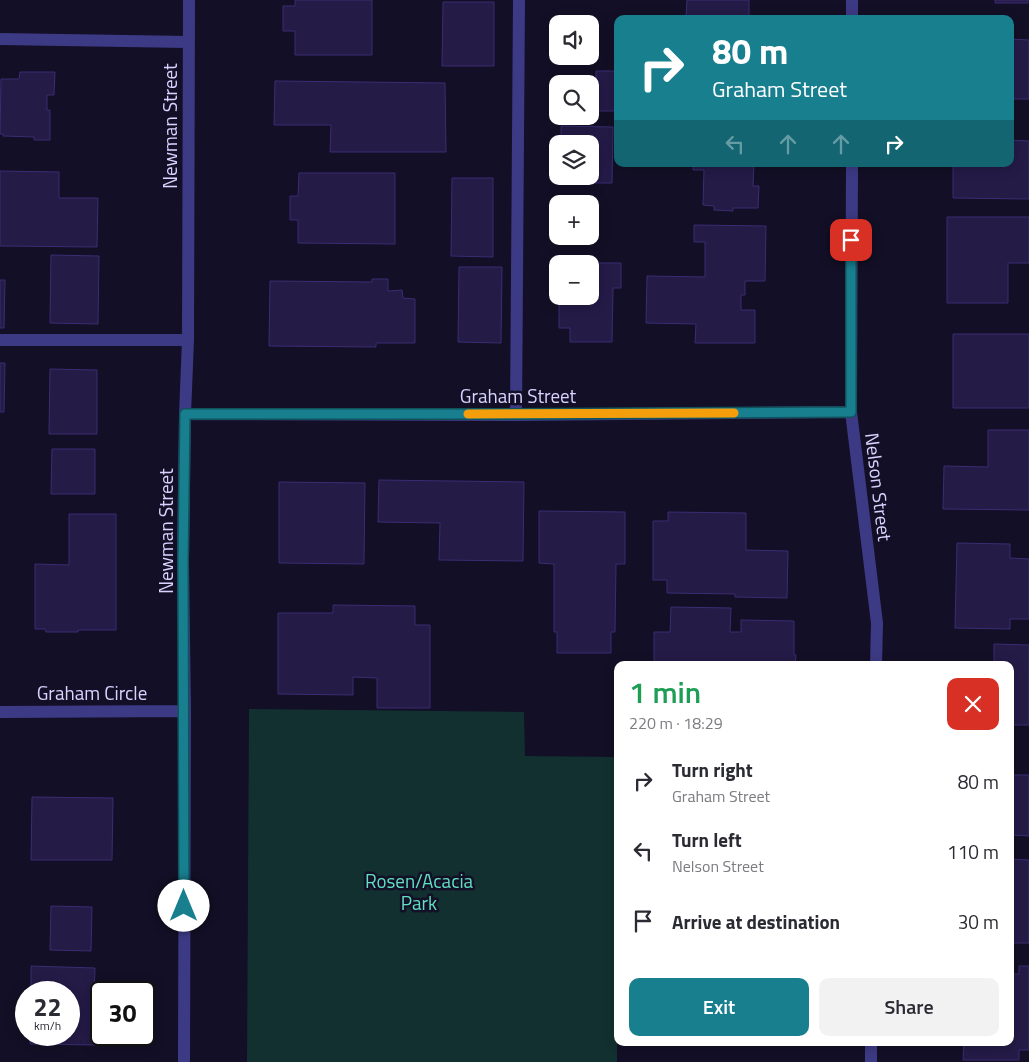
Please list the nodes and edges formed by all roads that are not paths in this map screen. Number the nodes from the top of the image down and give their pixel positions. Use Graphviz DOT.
graph roads {
  1 [pos="189,0"];
  2 [pos="519,0"];
  3 [pos="852,0"];
  4 [pos="852,15"];
  5 [pos="0,39"];
  6 [pos="188,42"];
  7 [pos="852,167"];
  8 [pos="0,340"];
  9 [pos="188,340"];
  10 [pos="851,412"];
  11 [pos="185,414"];
  12 [pos="516,414"];
  13 [pos="876,661"];
  14 [pos="185,711"];
  15 [pos="0,712"];
  16 [pos="871,1046"];
  17 [pos="184,1062"];
  18 [pos="871,1062"];
  1 -- 6 [label="street, Newman Street"];
  2 -- 12 [label="street"];
  3 -- 4 [label="street"];
  5 -- 6 [label="street"];
  6 -- 9 [label="street, Newman Street"];
  7 -- 10 [label="street, Nelson Street"];
  8 -- 9 [label="street"];
  9 -- 11 [label="street, Newman Street"];
  10 -- 12 [label="street, Graham Street"];
  10 -- 13 [label="street, Nelson Street"];
  11 -- 12 [label="street, Graham Street"];
  11 -- 14 [label="street, Newman Street"];
  14 -- 15 [label="street, Graham Circle"];
  14 -- 17 [label="street, Newman Street"];
  16 -- 18 [label="street"];
}
